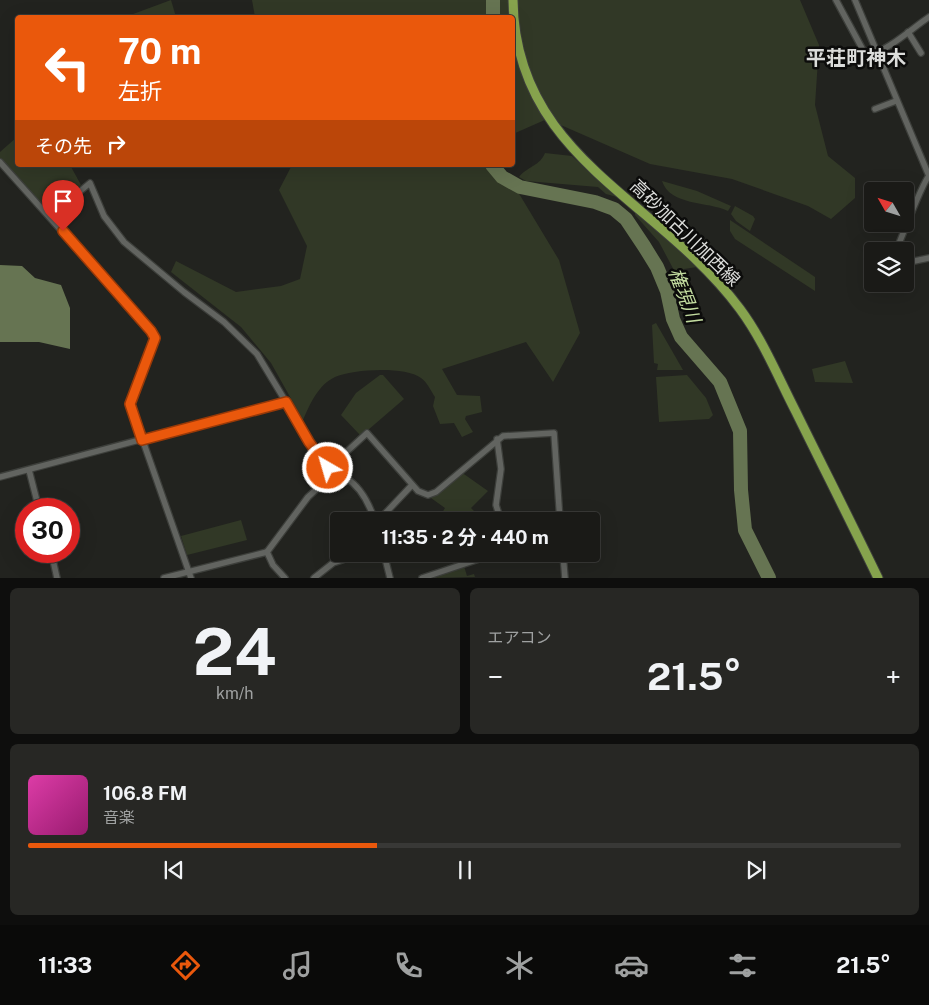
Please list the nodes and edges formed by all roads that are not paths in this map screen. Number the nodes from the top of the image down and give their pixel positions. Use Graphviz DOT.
graph roads {
  1 [pos="512,0"];
  2 [pos="836,0"];
  3 [pos="855,0"];
  4 [pos="514,15"];
  5 [pos="929,17"];
  6 [pos="515,24"];
  7 [pos="908,32"];
  8 [pos="875,53"];
  9 [pos="921,53"];
  10 [pos="896,101"];
  11 [pos="875,109"];
  12 [pos="0,162"];
  13 [pos="928,173"];
  14 [pos="50,216"];
  15 [pos="900,242"];
  16 [pos="929,258"];
  17 [pos="914,261"];
  18 [pos="286,402"];
  19 [pos="498,439"];
  20 [pos="142,440"];
  21 [pos="328,468"];
  22 [pos="29,470"];
  23 [pos="334,473"];
  24 [pos="0,477"];
  25 [pos="412,485"];
  26 [pos="36,498"];
  27 [pos="373,512"];
  28 [pos="386,512"];
  29 [pos="498,512"];
  30 [pos="559,512"];
  31 [pos="267,552"];
  32 [pos="336,562"];
  33 [pos="386,562"];
  34 [pos="460,562"];
  35 [pos="564,562"];
  36 [pos="54,563"];
  37 [pos="190,574"];
  38 [pos="58,578"];
  39 [pos="164,578"];
  40 [pos="284,578"];
  41 [pos="314,578"];
  42 [pos="390,578"];
  43 [pos="422,578"];
  44 [pos="565,578"];
  45 [pos="878,578"];
  1 -- 4 [label="main road, 高砂加古川加西線"];
  2 -- 8 [label="street"];
  3 -- 8 [label="street"];
  5 -- 7 [label="street"];
  6 -- 45 [label="main road, 高砂加古川加西線"];
  7 -- 8 [label="street"];
  7 -- 9 [label="street"];
  8 -- 10 [label="street"];
  10 -- 11 [label="street"];
  10 -- 13 [label="street"];
  12 -- 14 [label="street"];
  13 -- 15 [label="street"];
  14 -- 18 [label="street"];
  14 -- 20 [label="street"];
  16 -- 17 [label="street"];
  18 -- 20 [label="street"];
  18 -- 21 [label="street"];
  19 -- 25 [label="street"];
  19 -- 29 [label="street"];
  19 -- 30 [label="street"];
  20 -- 22 [label="street"];
  20 -- 37 [label="street"];
  21 -- 23 [label="street"];
  21 -- 25 [label="street"];
  22 -- 24 [label="street"];
  22 -- 26 [label="street"];
  23 -- 27 [label="street"];
  23 -- 31 [label="street"];
  25 -- 28 [label="street"];
  31 -- 37 [label="street"];
  31 -- 40 [label="street"];
  32 -- 41 [label="street"];
  33 -- 42 [label="street"];
  34 -- 43 [label="street"];
  35 -- 44 [label="street"];
  36 -- 38 [label="street"];
  37 -- 39 [label="street"];
}
